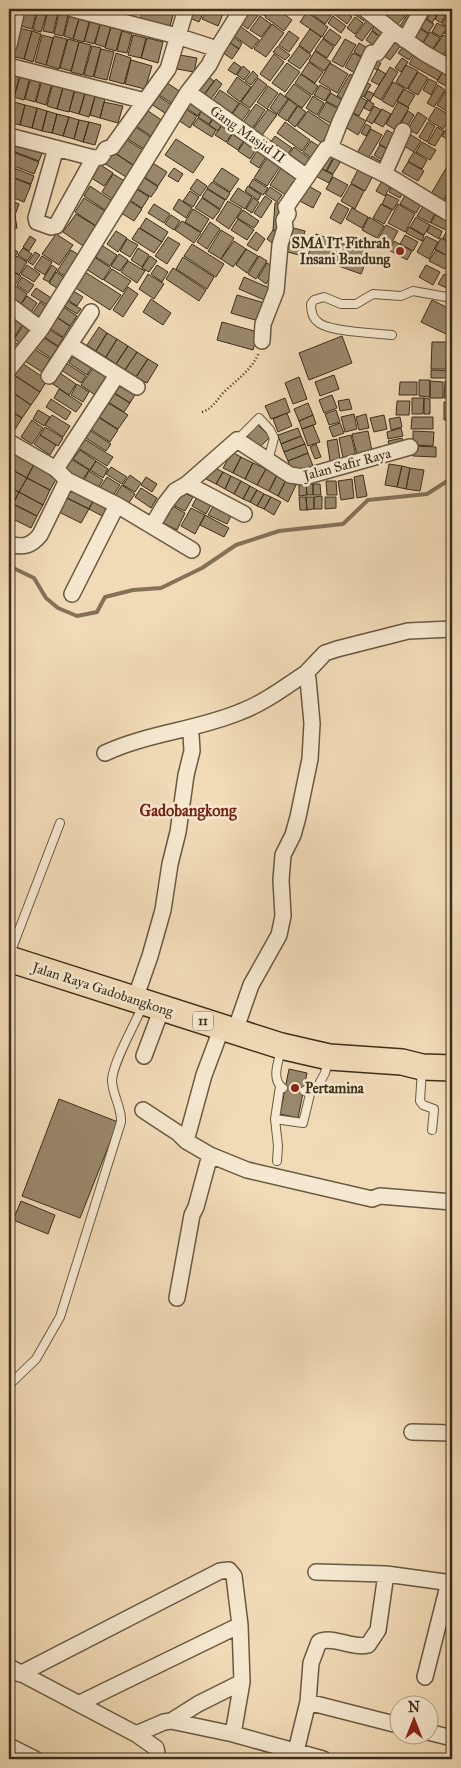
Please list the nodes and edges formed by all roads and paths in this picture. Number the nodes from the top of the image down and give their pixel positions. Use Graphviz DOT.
graph roads {
  1 [pos="17,9"];
  2 [pos="74,9"];
  3 [pos="186,9"];
  4 [pos="242,9"];
  5 [pos="365,9"];
  6 [pos="422,9"];
  7 [pos="97,12"];
  8 [pos="177,36"];
  9 [pos="399,36"];
  10 [pos="9,45"];
  11 [pos="217,49"];
  12 [pos="9,66"];
  13 [pos="452,69"];
  14 [pos="188,92"];
  15 [pos="145,100"];
  16 [pos="403,131"];
  17 [pos="9,136"];
  18 [pos="56,148"];
  19 [pos="330,148"];
  20 [pos="94,158"];
  21 [pos="384,174"];
  22 [pos="307,177"];
  23 [pos="452,215"];
  24 [pos="452,298"];
  25 [pos="9,306"];
  26 [pos="91,312"];
  27 [pos="41,329"];
  28 [pos="392,334"];
  29 [pos="262,341"];
  30 [pos="70,345"];
  31 [pos="9,367"];
  32 [pos="117,374"];
  33 [pos="49,376"];
  34 [pos="137,387"];
  35 [pos="202,412"];
  36 [pos="237,440"];
  37 [pos="9,443"];
  38 [pos="410,447"];
  39 [pos="268,461"];
  40 [pos="56,469"];
  41 [pos="67,480"];
  42 [pos="187,484"];
  43 [pos="117,505"];
  44 [pos="244,514"];
  45 [pos="152,526"];
  46 [pos="9,544"];
  47 [pos="192,550"];
  48 [pos="72,594"];
  49 [pos="452,629"];
  50 [pos="306,673"];
  51 [pos="187,728"];
  52 [pos="105,753"];
  53 [pos="60,823"];
  54 [pos="9,958"];
  55 [pos="147,1003"];
  56 [pos="228,1029"];
  57 [pos="282,1046"];
  58 [pos="144,1056"];
  59 [pos="329,1057"];
  60 [pos="452,1057"];
  61 [pos="412,1065"];
  62 [pos="452,1068"];
  63 [pos="143,1110"];
  64 [pos="275,1119"];
  65 [pos="432,1130"];
  66 [pos="186,1140"];
  67 [pos="210,1155"];
  68 [pos="276,1161"];
  69 [pos="452,1202"];
  70 [pos="177,1298"];
  71 [pos="9,1385"];
  72 [pos="412,1432"];
  73 [pos="452,1433"];
  74 [pos="316,1572"];
  75 [pos="386,1574"];
  76 [pos="450,1583"];
  77 [pos="240,1625"];
  78 [pos="14,1671"];
  79 [pos="425,1677"];
  80 [pos="242,1682"];
  81 [pos="308,1702"];
  82 [pos="80,1703"];
  83 [pos="171,1721"];
  84 [pos="388,1722"];
  85 [pos="136,1734"];
  86 [pos="234,1734"];
  87 [pos="438,1734"];
  88 [pos="452,1738"];
  89 [pos="9,1746"];
  90 [pos="295,1756"];
  91 [pos="35,1759"];
  92 [pos="156,1759"];
  93 [pos="323,1759"];
  1 -- 10 [label="street"];
  2 -- 7 [label="street"];
  3 -- 8 [label="street"];
  4 -- 11 [label="street"];
  5 -- 9 [label="street"];
  6 -- 9 [label="street"];
  7 -- 8 [label="street"];
  8 -- 11 [label="street"];
  8 -- 15 [label="street"];
  9 -- 13 [label="street"];
  9 -- 19 [label="street"];
  11 -- 14 [label="street"];
  12 -- 15 [label="street"];
  14 -- 22 [label="street, Gang Masjid II"];
  14 -- 27 [label="street"];
  15 -- 20 [label="street"];
  16 -- 21 [label="street"];
  17 -- 18 [label="street"];
  18 -- 20 [label="street"];
  18 -- 20 [label="street"];
  19 -- 21 [label="street"];
  19 -- 22 [label="street"];
  21 -- 23 [label="street"];
  22 -- 29 [label="street"];
  24 -- 28 [label="lane"];
  25 -- 27 [label="street"];
  26 -- 30 [label="street"];
  27 -- 31 [label="street"];
  29 -- 35 [label="path"];
  30 -- 32 [label="street"];
  30 -- 33 [label="street"];
  32 -- 34 [label="street"];
  32 -- 40 [label="street"];
  36 -- 39 [label="street, Jalan Safir Raya"];
  36 -- 39 [label="lane"];
  36 -- 42 [label="street"];
  37 -- 40 [label="street"];
  38 -- 39 [label="street, Jalan Safir Raya"];
  40 -- 41 [label="street"];
  41 -- 43 [label="street"];
  41 -- 46 [label="street"];
  42 -- 44 [label="street"];
  42 -- 45 [label="street"];
  43 -- 45 [label="street"];
  43 -- 48 [label="street"];
  45 -- 47 [label="street"];
  49 -- 50 [label="street"];
  50 -- 51 [label="street"];
  50 -- 56 [label="street"];
  51 -- 52 [label="street"];
  51 -- 55 [label="street"];
  53 -- 54 [label="lane"];
  54 -- 55 [label="highway, Jalan Raya Gadobangkong / 11"];
  55 -- 56 [label="highway, Jalan Raya Gadobangkong / 11"];
  55 -- 58 [label="street"];
  55 -- 71 [label="lane"];
  56 -- 57 [label="highway, Jalan Raya Gadobangkong / 11"];
  56 -- 66 [label="street"];
  57 -- 59 [label="highway, Jalan Raya Gadobangkong / 11"];
  57 -- 64 [label="lane"];
  59 -- 61 [label="highway, Jalan Raya Gadobangkong / 11"];
  59 -- 64 [label="lane"];
  60 -- 61 [label="highway, Jalan Raya Gadobangkong / 11"];
  61 -- 62 [label="highway, Jalan Raya Gadobangkong / 11"];
  61 -- 65 [label="lane"];
  63 -- 66 [label="street"];
  64 -- 68 [label="lane"];
  66 -- 67 [label="street"];
  67 -- 69 [label="street"];
  67 -- 70 [label="street"];
  72 -- 73 [label="street"];
  74 -- 75 [label="street"];
  75 -- 76 [label="street"];
  75 -- 81 [label="street"];
  76 -- 79 [label="street"];
  77 -- 78 [label="street"];
  77 -- 80 [label="street"];
  77 -- 82 [label="street"];
  78 -- 82 [label="street"];
  80 -- 83 [label="street"];
  80 -- 86 [label="street"];
  81 -- 84 [label="street"];
  81 -- 90 [label="street"];
  82 -- 85 [label="street"];
  83 -- 85 [label="street"];
  83 -- 86 [label="street"];
  85 -- 92 [label="street"];
  86 -- 90 [label="street"];
  87 -- 88 [label="street"];
  89 -- 91 [label="street"];
  90 -- 93 [label="street"];
}
